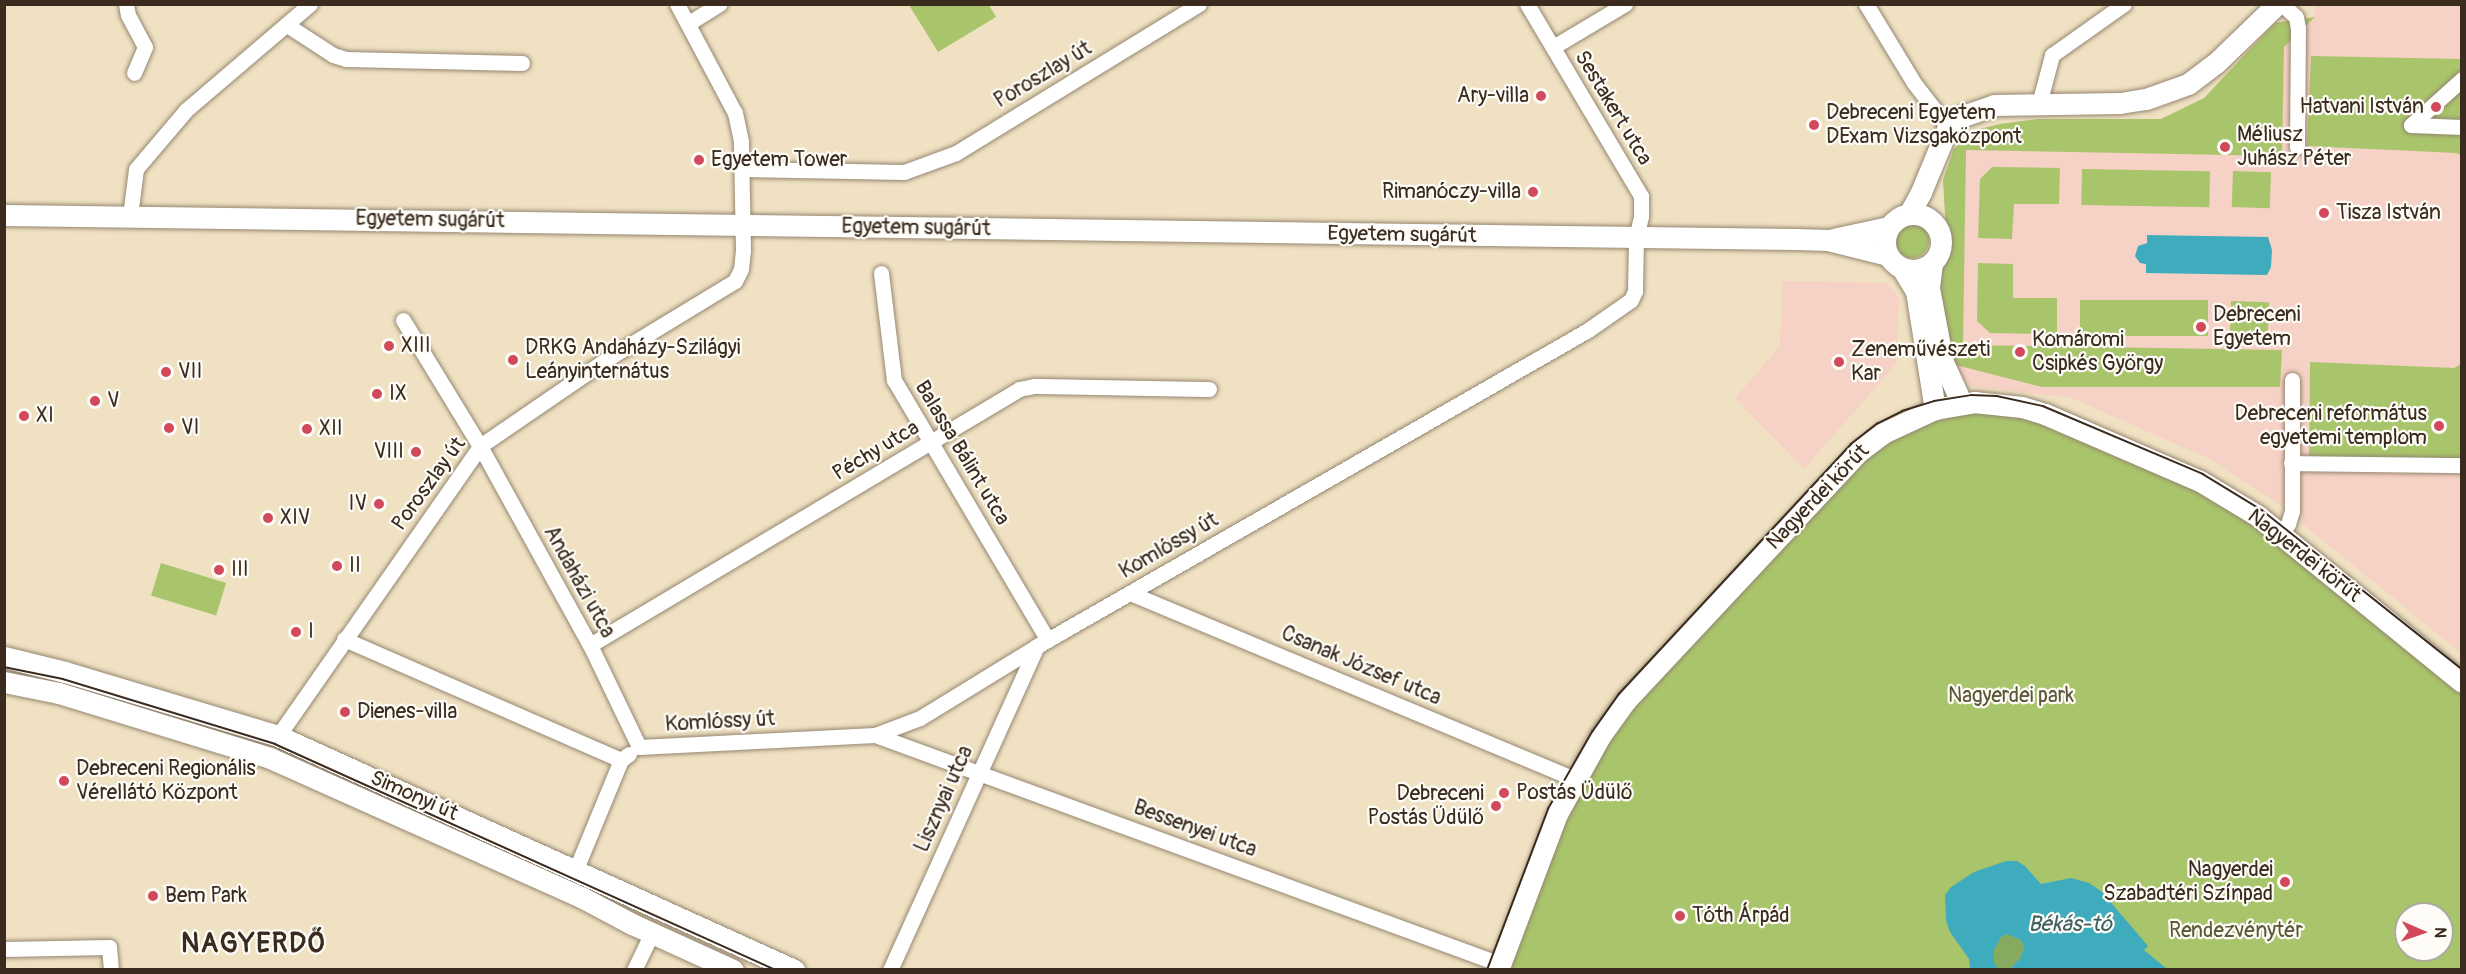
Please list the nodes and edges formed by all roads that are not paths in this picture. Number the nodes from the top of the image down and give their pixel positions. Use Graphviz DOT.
graph roads {
  1 [pos="126,4"];
  2 [pos="310,4"];
  3 [pos="678,4"];
  4 [pos="720,4"];
  5 [pos="1198,4"];
  6 [pos="1527,4"];
  7 [pos="1625,4"];
  8 [pos="1866,4"];
  9 [pos="2124,4"];
  10 [pos="2277,4"];
  11 [pos="2282,4"];
  12 [pos="689,23"];
  13 [pos="287,25"];
  14 [pos="1553,47"];
  15 [pos="522,63"];
  16 [pos="134,73"];
  17 [pos="2462,79"];
  18 [pos="2039,104"];
  19 [pos="1948,127"];
  20 [pos="2462,127"];
  21 [pos="2297,147"];
  22 [pos="1934,163"];
  23 [pos="742,169"];
  24 [pos="1909,214"];
  25 [pos="4,215"];
  26 [pos="130,216"];
  27 [pos="1933,222"];
  28 [pos="742,225"];
  29 [pos="1888,227"];
  30 [pos="1636,238"];
  31 [pos="1828,240"];
  32 [pos="1895,261"];
  33 [pos="1932,263"];
  34 [pos="881,273"];
  35 [pos="403,320"];
  36 [pos="2292,380"];
  37 [pos="1209,389"];
  38 [pos="1962,404"];
  39 [pos="1935,409"];
  40 [pos="932,443"];
  41 [pos="480,446"];
  42 [pos="2291,463"];
  43 [pos="2462,465"];
  44 [pos="2281,535"];
  45 [pos="1130,593"];
  46 [pos="344,639"];
  47 [pos="1043,643"];
  48 [pos="590,645"];
  49 [pos="13,658"];
  50 [pos="4,682"];
  51 [pos="2462,682"];
  52 [pos="875,735"];
  53 [pos="278,736"];
  54 [pos="639,747"];
  55 [pos="621,760"];
  56 [pos="979,772"];
  57 [pos="1575,779"];
  58 [pos="576,869"];
  59 [pos="652,933"];
  60 [pos="4,949"];
  61 [pos="1499,967"];
  62 [pos="111,969"];
  63 [pos="634,969"];
  64 [pos="733,969"];
  65 [pos="794,969"];
  66 [pos="890,969"];
  1 -- 16 [label="street"];
  2 -- 13 [label="street"];
  3 -- 12 [label="street"];
  4 -- 12 [label="street"];
  5 -- 23 [label="street, Poroszlay út"];
  6 -- 14 [label="street, Sestakert utca"];
  7 -- 14 [label="street"];
  8 -- 19 [label="street"];
  9 -- 18 [label="street"];
  10 -- 18 [label="street"];
  11 -- 21 [label="street"];
  12 -- 23 [label="street"];
  13 -- 15 [label="street"];
  13 -- 26 [label="street"];
  14 -- 30 [label="street, Sestakert utca"];
  17 -- 20 [label="street"];
  18 -- 19 [label="street"];
  19 -- 22 [label="street"];
  22 -- 24 [label="street"];
  22 -- 27 [label="street"];
  23 -- 28 [label="street"];
  24 -- 27 [label="street"];
  24 -- 29 [label="street"];
  25 -- 26 [label="street, Egyetem sugárút"];
  26 -- 28 [label="street, Egyetem sugárút"];
  27 -- 33 [label="street"];
  28 -- 30 [label="street, Egyetem sugárút"];
  28 -- 41 [label="street, Poroszlay út"];
  29 -- 31 [label="street, Egyetem sugárút"];
  29 -- 32 [label="street"];
  30 -- 31 [label="street, Egyetem sugárút"];
  30 -- 45 [label="street, Komlóssy út"];
  31 -- 32 [label="street, Egyetem sugárút"];
  32 -- 33 [label="street"];
  32 -- 39 [label="street"];
  33 -- 38 [label="street"];
  34 -- 40 [label="street, Balassa Bálint utca"];
  35 -- 41 [label="street, Andaházi utca"];
  36 -- 42 [label="street"];
  37 -- 40 [label="street, Péchy utca"];
  38 -- 39 [label="street, Nagyerdei körút"];
  38 -- 44 [label="street, Nagyerdei körút"];
  39 -- 57 [label="street, Nagyerdei körút"];
  40 -- 47 [label="street, Balassa Bálint utca"];
  40 -- 48 [label="street, Péchy utca"];
  41 -- 46 [label="street, Poroszlay út"];
  41 -- 48 [label="street, Andaházi utca"];
  42 -- 43 [label="street"];
  42 -- 44 [label="street"];
  44 -- 51 [label="street, Nagyerdei körút"];
  45 -- 47 [label="street, Komlóssy út"];
  45 -- 57 [label="street, Csanak József utca"];
  46 -- 53 [label="street, Poroszlay út"];
  46 -- 55 [label="street"];
  47 -- 52 [label="street, Komlóssy út"];
  47 -- 56 [label="street, Lisznyai utca"];
  48 -- 54 [label="street, Andaházi utca"];
  49 -- 53 [label="street, Simonyi út"];
  50 -- 59 [label="street, Simonyi út"];
  52 -- 54 [label="street, Komlóssy út"];
  52 -- 56 [label="street, Bessenyei utca"];
  53 -- 58 [label="street, Simonyi út"];
  54 -- 55 [label="street"];
  55 -- 58 [label="street"];
  56 -- 61 [label="street, Bessenyei utca"];
  56 -- 66 [label="street, Lisznyai utca"];
  57 -- 61 [label="street, Nagyerdei körút"];
  58 -- 65 [label="street, Simonyi út"];
  59 -- 63 [label="street"];
  59 -- 64 [label="street, Simonyi út"];
  60 -- 62 [label="street"];
}
